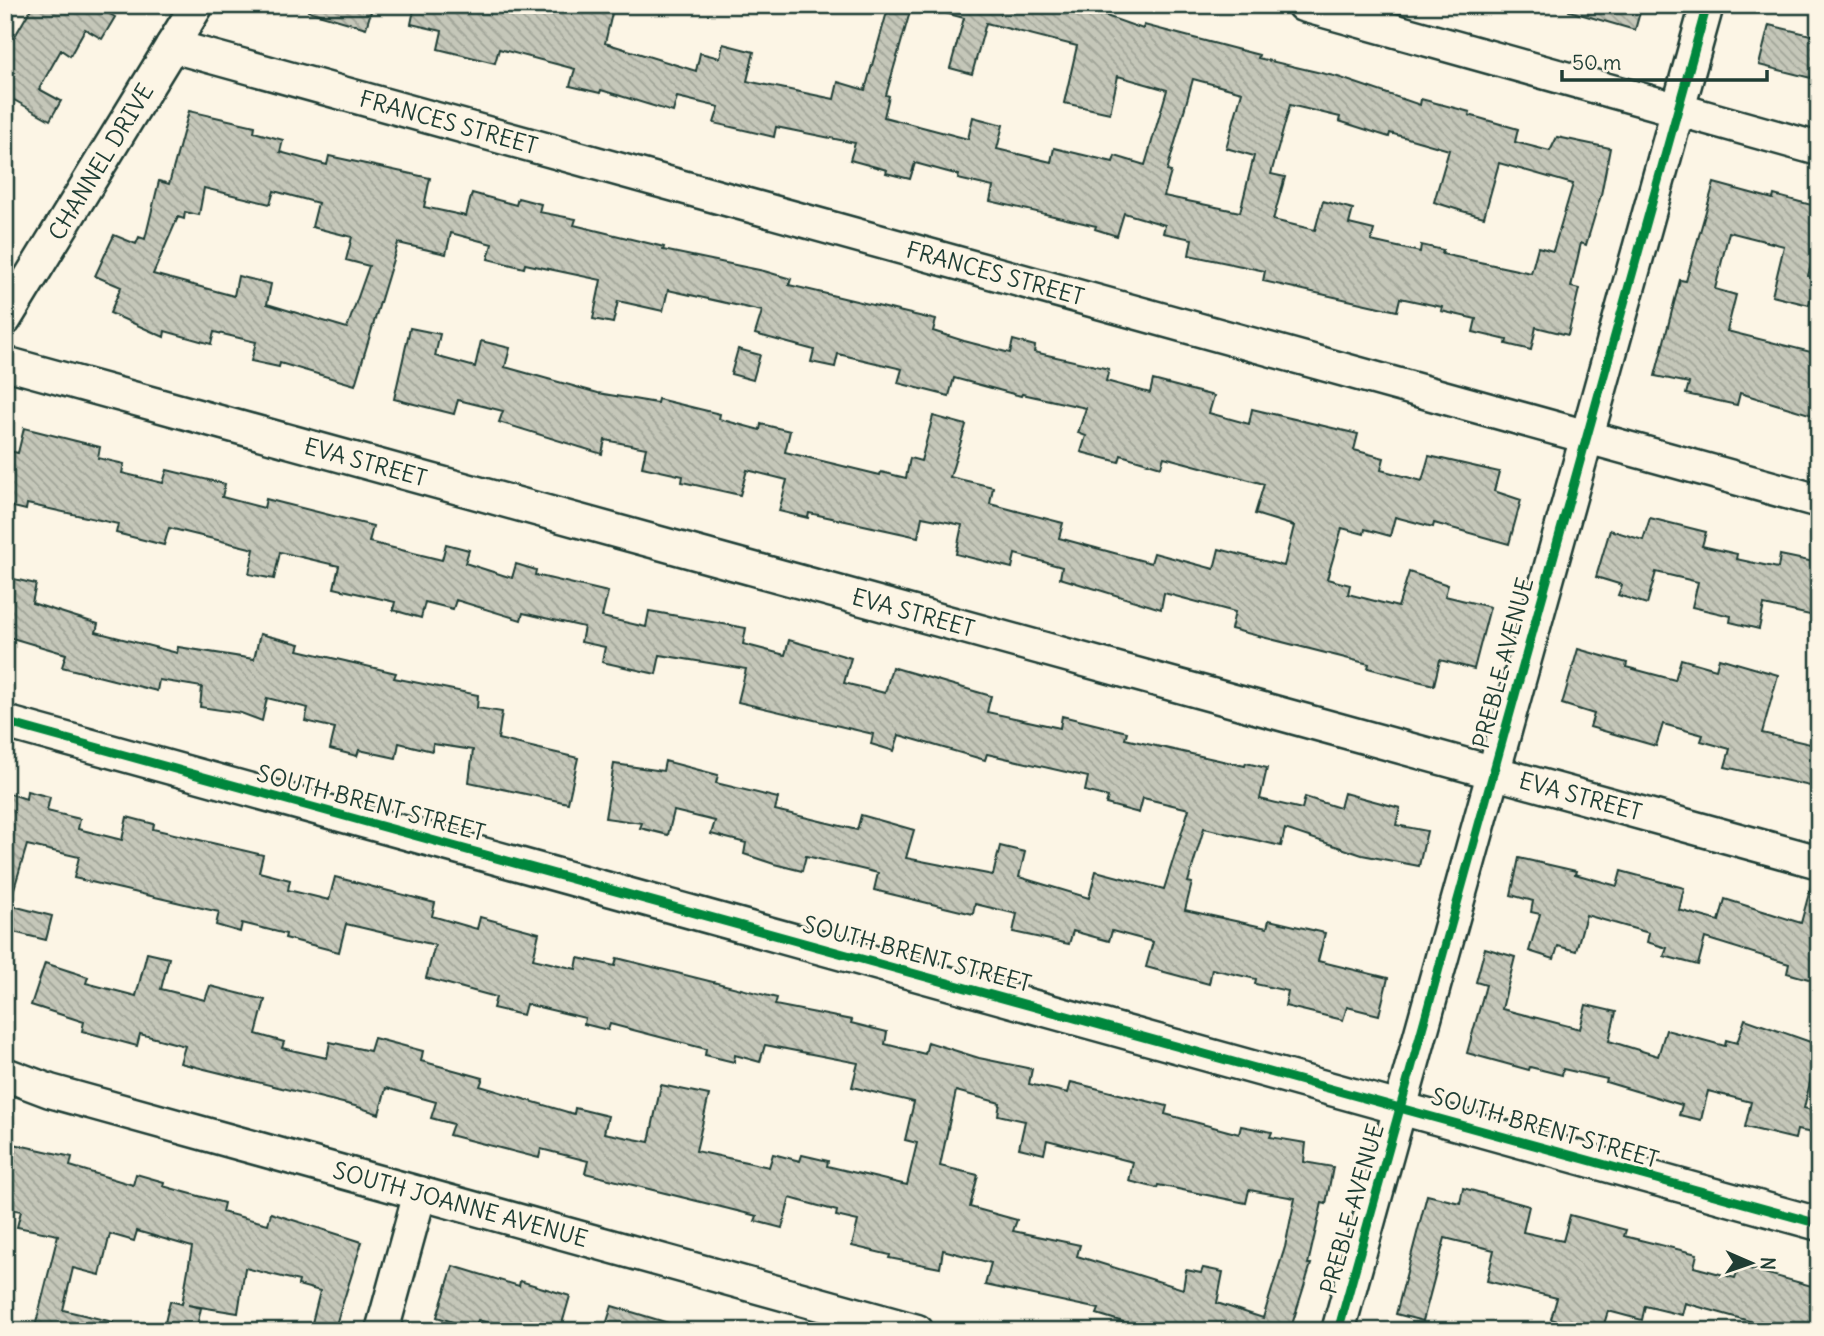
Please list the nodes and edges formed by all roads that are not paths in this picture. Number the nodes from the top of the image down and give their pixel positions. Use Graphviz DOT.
graph roads {
  1 [pos="197,5"];
  2 [pos="1303,5"];
  3 [pos="1707,5"];
  4 [pos="1380,16"];
  5 [pos="172,46"];
  6 [pos="1679,109"];
  7 [pos="1819,149"];
  8 [pos="5,318"];
  9 [pos="5,363"];
  10 [pos="1585,436"];
  11 [pos="1819,501"];
  12 [pos="5,722"];
  13 [pos="1493,772"];
  14 [pos="1819,862"];
  15 [pos="5,1074"];
  16 [pos="1401,1107"];
  17 [pos="420,1194"];
  18 [pos="1819,1224"];
  19 [pos="382,1331"];
  20 [pos="917,1331"];
  21 [pos="1338,1331"];
  1 -- 5 [label="street, CHANNEL DRIVE"];
  2 -- 4 [label="street"];
  3 -- 6 [label="street, PREBLE AVENUE"];
  4 -- 6 [label="street"];
  5 -- 8 [label="street, CHANNEL DRIVE"];
  5 -- 10 [label="street, FRANCES STREET"];
  6 -- 7 [label="street"];
  6 -- 10 [label="street, PREBLE AVENUE"];
  9 -- 13 [label="street, EVA STREET"];
  10 -- 11 [label="street, FRANCES STREET"];
  10 -- 13 [label="street, PREBLE AVENUE"];
  12 -- 16 [label="street, SOUTH BRENT STREET"];
  13 -- 14 [label="street, EVA STREET"];
  13 -- 16 [label="street, PREBLE AVENUE"];
  15 -- 17 [label="street, SOUTH JOANNE AVENUE"];
  16 -- 18 [label="street, SOUTH BRENT STREET"];
  16 -- 21 [label="street, PREBLE AVENUE"];
  17 -- 19 [label="street"];
  17 -- 20 [label="street, SOUTH JOANNE AVENUE"];
}
